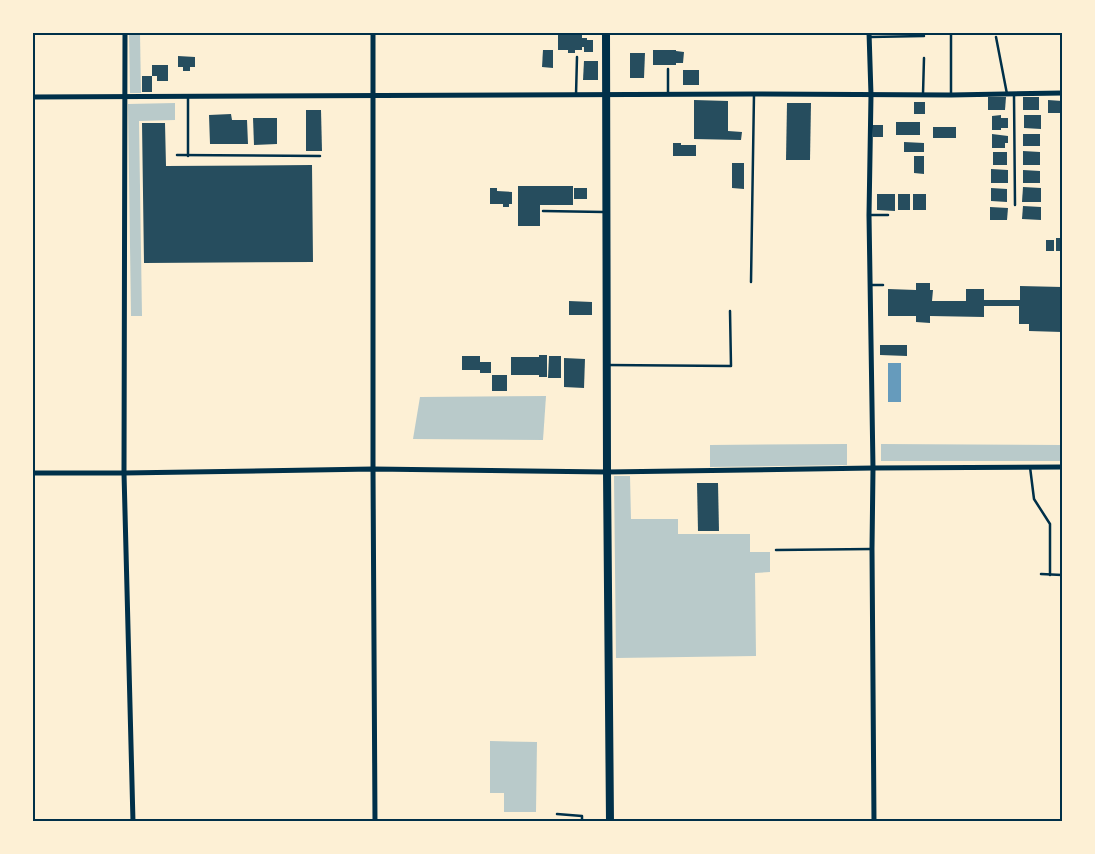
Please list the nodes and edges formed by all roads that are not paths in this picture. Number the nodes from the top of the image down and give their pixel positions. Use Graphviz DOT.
graph roads {
  1 [pos="124,32"];
  2 [pos="373,32"];
  3 [pos="606,32"];
  4 [pos="951,32"];
  5 [pos="869,34"];
  6 [pos="924,36"];
  7 [pos="996,37"];
  8 [pos="577,57"];
  9 [pos="924,58"];
  10 [pos="668,69"];
  11 [pos="1062,93"];
  12 [pos="607,94"];
  13 [pos="668,94"];
  14 [pos="754,94"];
  15 [pos="1014,94"];
  16 [pos="374,95"];
  17 [pos="576,95"];
  18 [pos="871,95"];
  19 [pos="924,95"];
  20 [pos="1007,95"];
  21 [pos="125,96"];
  22 [pos="188,96"];
  23 [pos="951,96"];
  24 [pos="32,97"];
  25 [pos="177,156"];
  26 [pos="188,156"];
  27 [pos="320,156"];
  28 [pos="1015,205"];
  29 [pos="543,211"];
  30 [pos="607,212"];
  31 [pos="869,215"];
  32 [pos="888,215"];
  33 [pos="751,282"];
  34 [pos="870,285"];
  35 [pos="884,285"];
  36 [pos="730,311"];
  37 [pos="607,365"];
  38 [pos="1030,467"];
  39 [pos="1062,467"];
  40 [pos="373,468"];
  41 [pos="873,468"];
  42 [pos="124,472"];
  43 [pos="607,472"];
  44 [pos="32,473"];
  45 [pos="872,549"];
  46 [pos="776,550"];
  47 [pos="1041,574"];
  48 [pos="1050,575"];
  49 [pos="1062,575"];
  50 [pos="557,814"];
  51 [pos="134,822"];
  52 [pos="375,822"];
  53 [pos="582,822"];
  54 [pos="610,822"];
  55 [pos="874,822"];
  1 -- 21 [label="street"];
  2 -- 16 [label="street"];
  3 -- 12 [label="main road"];
  4 -- 23 [label="lane"];
  5 -- 6 [label="lane"];
  5 -- 18 [label="street"];
  7 -- 20 [label="lane"];
  8 -- 17 [label="lane"];
  9 -- 19 [label="lane"];
  10 -- 13 [label="lane"];
  11 -- 15 [label="street"];
  12 -- 13 [label="street"];
  12 -- 17 [label="street"];
  12 -- 30 [label="main road"];
  13 -- 14 [label="street"];
  14 -- 18 [label="street"];
  14 -- 33 [label="lane"];
  15 -- 20 [label="street"];
  15 -- 28 [label="lane"];
  16 -- 17 [label="street"];
  16 -- 22 [label="street"];
  16 -- 40 [label="street"];
  18 -- 19 [label="street"];
  18 -- 31 [label="street"];
  19 -- 23 [label="street"];
  20 -- 23 [label="street"];
  21 -- 22 [label="street"];
  21 -- 24 [label="street"];
  21 -- 42 [label="street"];
  22 -- 26 [label="lane"];
  25 -- 26 [label="lane"];
  26 -- 27 [label="lane"];
  29 -- 30 [label="lane"];
  30 -- 37 [label="main road"];
  31 -- 32 [label="lane"];
  31 -- 34 [label="street"];
  34 -- 35 [label="lane"];
  34 -- 41 [label="street"];
  36 -- 37 [label="lane"];
  37 -- 43 [label="main road"];
  38 -- 39 [label="street"];
  38 -- 41 [label="street"];
  38 -- 48 [label="lane"];
  40 -- 42 [label="street"];
  40 -- 43 [label="street"];
  40 -- 52 [label="street"];
  41 -- 43 [label="street"];
  41 -- 45 [label="street"];
  42 -- 44 [label="street"];
  42 -- 51 [label="street"];
  43 -- 54 [label="main road"];
  45 -- 46 [label="lane"];
  45 -- 55 [label="street"];
  47 -- 48 [label="lane"];
  48 -- 49 [label="lane"];
  50 -- 53 [label="lane"];
}
